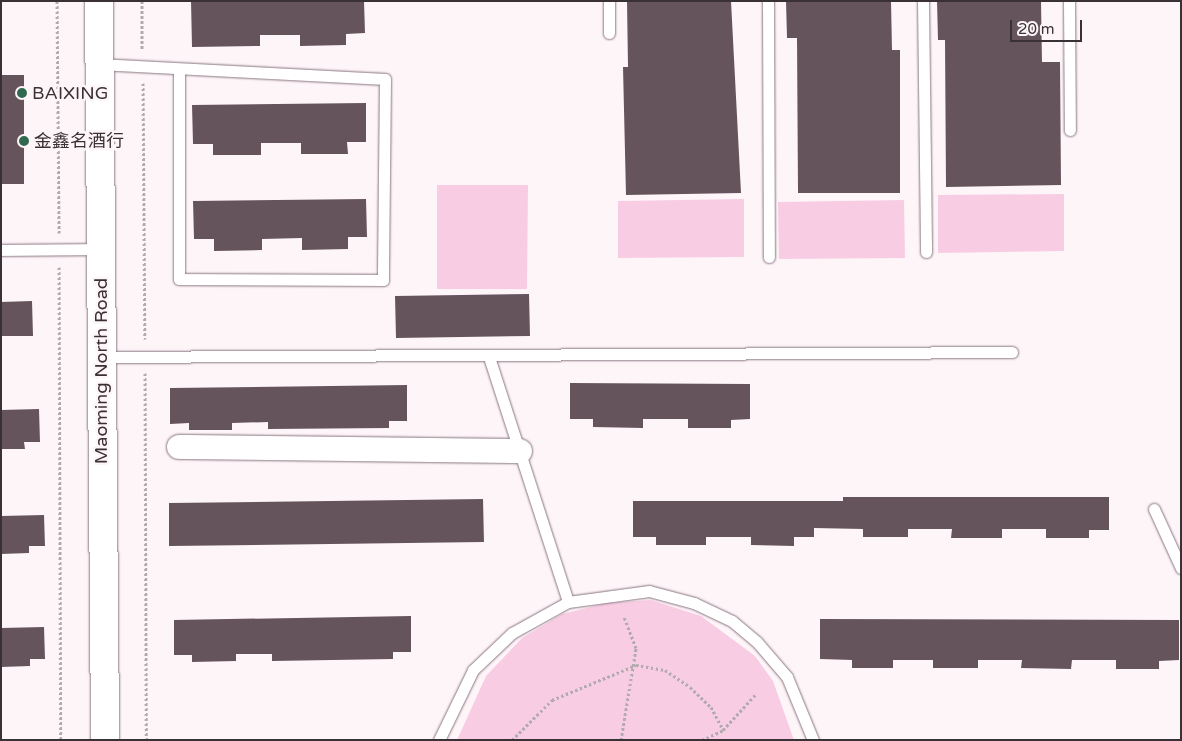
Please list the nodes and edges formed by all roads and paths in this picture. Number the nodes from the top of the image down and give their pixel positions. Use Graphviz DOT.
graph roads {
  1 [pos="57,1"];
  2 [pos="99,1"];
  3 [pos="609,1"];
  4 [pos="768,1"];
  5 [pos="923,1"];
  6 [pos="1070,1"];
  7 [pos="609,33"];
  8 [pos="100,64"];
  9 [pos="179,69"];
  10 [pos="1070,130"];
  11 [pos="59,249"];
  12 [pos="101,249"];
  13 [pos="1,250"];
  14 [pos="926,252"];
  15 [pos="769,257"];
  16 [pos="1012,352"];
  17 [pos="101,357"];
  18 [pos="489,357"];
  19 [pos="179,447"];
  20 [pos="520,451"];
  21 [pos="1154,509"];
  22 [pos="1181,568"];
  23 [pos="568,602"];
  24 [pos="624,617"];
  25 [pos="636,665"];
  26 [pos="756,694"];
  27 [pos="723,730"];
  28 [pos="709,738"];
  29 [pos="62,740"];
  30 [pos="105,740"];
  31 [pos="439,740"];
  32 [pos="512,740"];
  33 [pos="621,740"];
  34 [pos="702,740"];
  35 [pos="813,740"];
  1 -- 11 [label="path"];
  2 -- 8 [label="street, Maoming North Road"];
  3 -- 7 [label="lane"];
  4 -- 15 [label="lane"];
  5 -- 14 [label="lane"];
  6 -- 10 [label="lane"];
  8 -- 9 [label="lane"];
  8 -- 12 [label="street, Maoming North Road"];
  9 -- 9 [label="lane"];
  11 -- 12 [label="lane"];
  11 -- 13 [label="lane"];
  11 -- 29 [label="path"];
  12 -- 17 [label="street, Maoming North Road"];
  16 -- 18 [label="lane"];
  17 -- 18 [label="lane"];
  17 -- 30 [label="street, Maoming North Road"];
  18 -- 20 [label="lane"];
  19 -- 20 [label="street"];
  20 -- 23 [label="lane"];
  21 -- 22 [label="lane"];
  23 -- 31 [label="lane"];
  23 -- 35 [label="lane"];
  24 -- 25 [label="path"];
  25 -- 27 [label="path"];
  25 -- 32 [label="path"];
  25 -- 33 [label="path"];
  26 -- 27 [label="path"];
  27 -- 28 [label="path"];
  28 -- 34 [label="path"];
}
